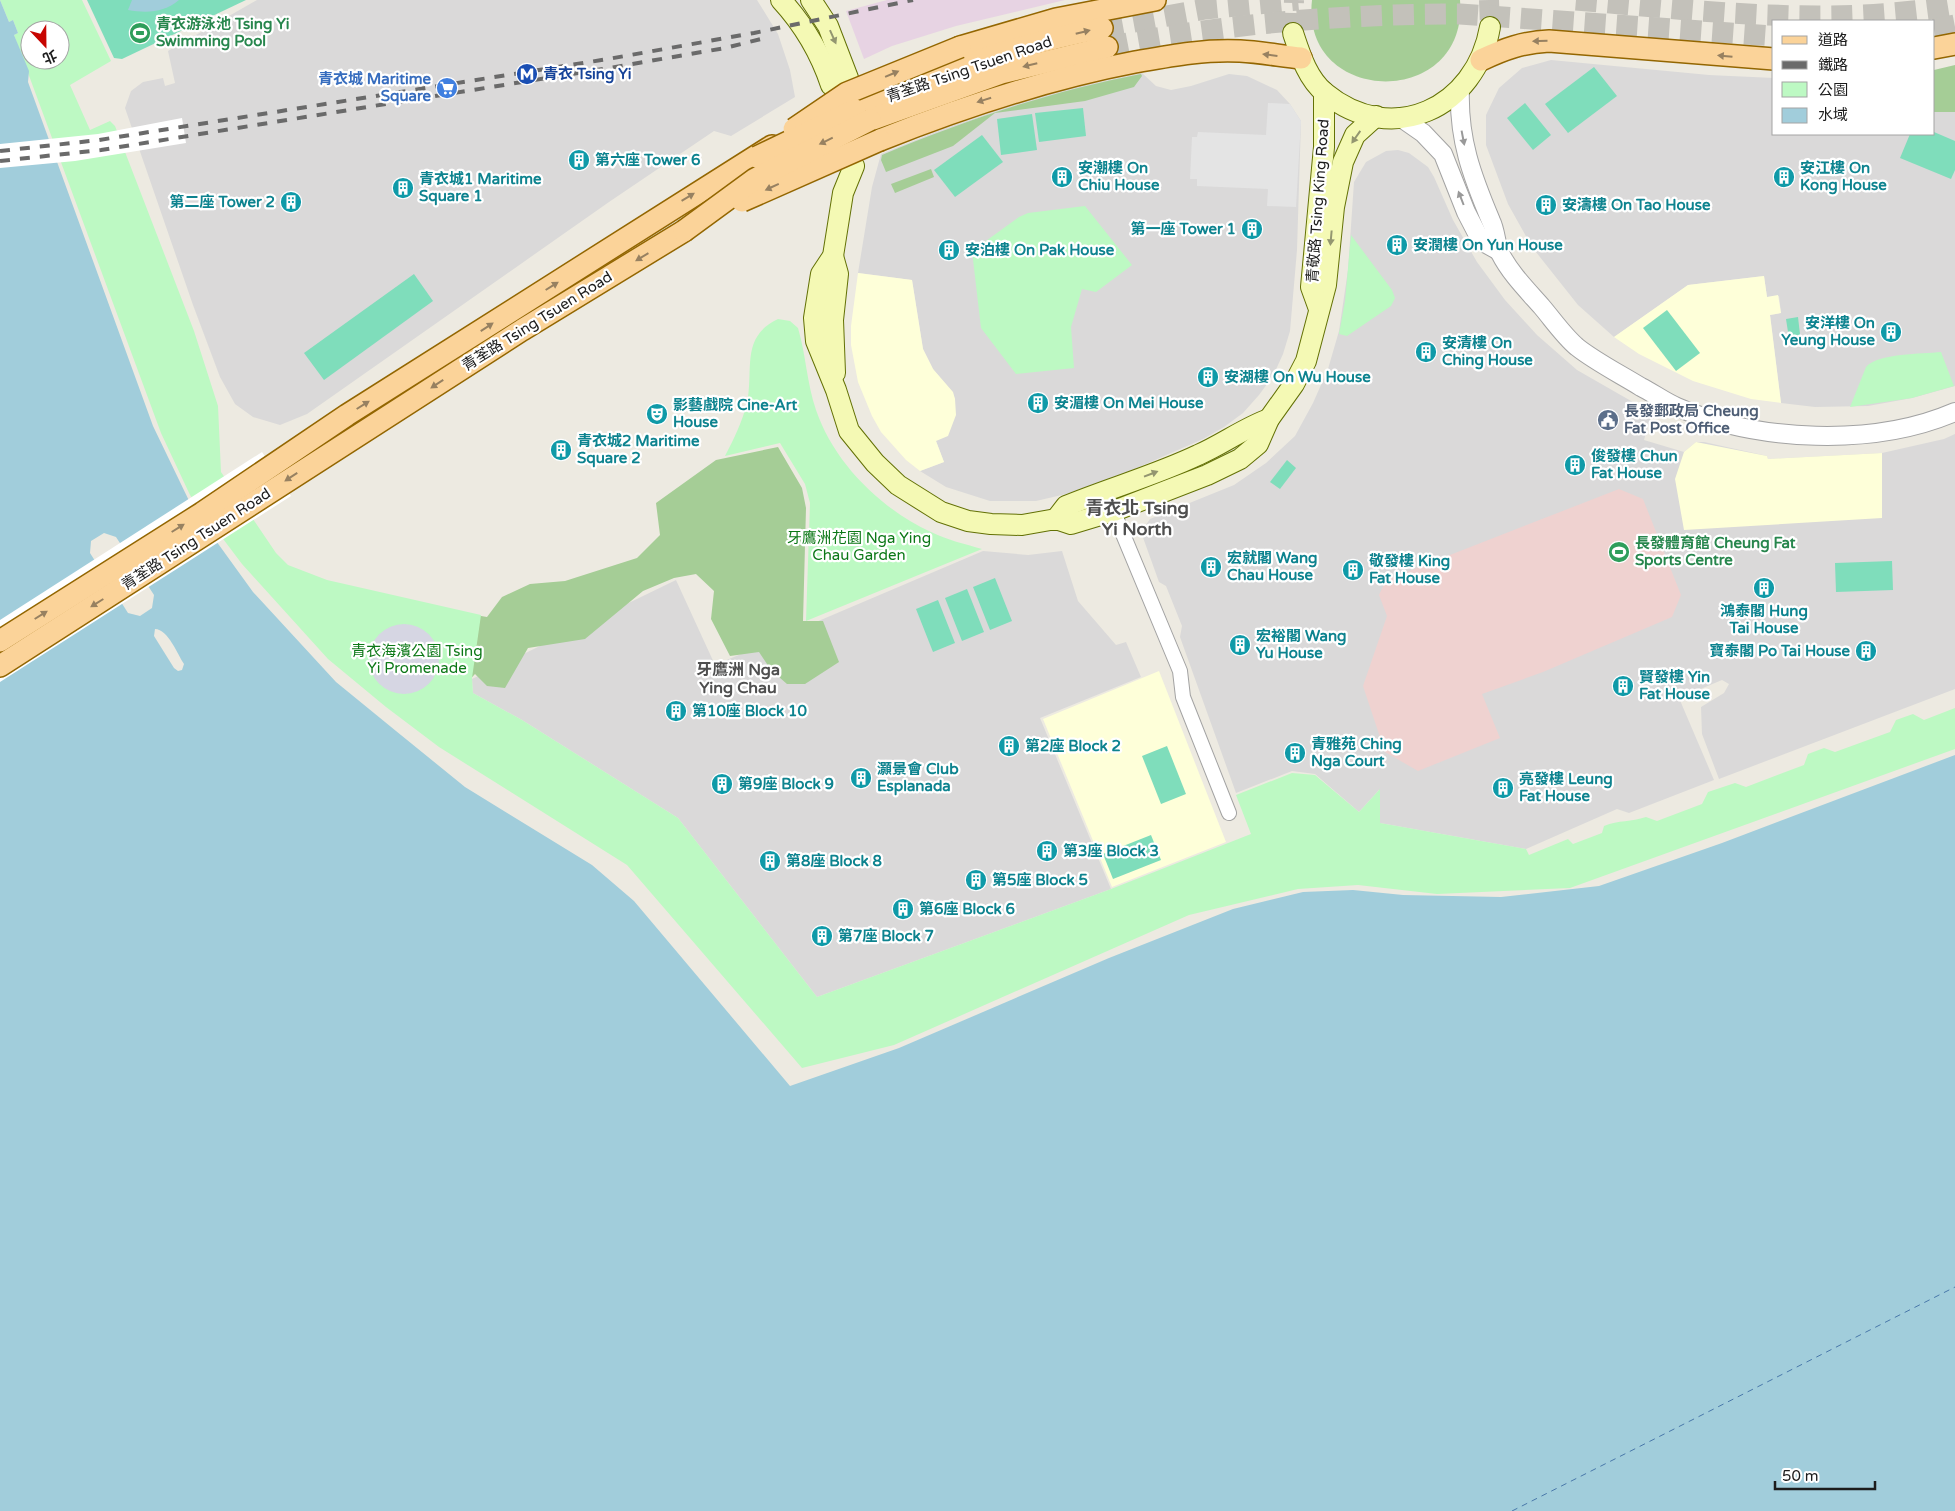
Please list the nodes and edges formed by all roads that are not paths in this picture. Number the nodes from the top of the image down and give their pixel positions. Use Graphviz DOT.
graph roads {
  1 [pos="780,0"];
  2 [pos="811,0"];
  3 [pos="1149,1"];
  4 [pos="1490,27"];
  5 [pos="1292,33"];
  6 [pos="1955,44"];
  7 [pos="1935,48"];
  8 [pos="1301,58"];
  9 [pos="1481,60"];
  10 [pos="1772,60"];
  11 [pos="1460,90"];
  12 [pos="1324,92"];
  13 [pos="1376,116"];
  14 [pos="1400,117"];
  15 [pos="757,157"];
  16 [pos="847,166"];
  17 [pos="684,231"];
  18 [pos="1499,251"];
  19 [pos="1318,310"];
  20 [pos="1955,412"];
  21 [pos="1269,419"];
  22 [pos="1105,491"];
  23 [pos="1114,511"];
  24 [pos="1056,518"];
  25 [pos="0,641"];
  26 [pos="0,666"];
  27 [pos="1229,813"];
  2 -- 1 [label="main road, one-way"];
  15 -- 3 [label="main road, one-way, bridge"];
  4 -- 9 [label="main road"];
  5 -- 8 [label="main road"];
  6 -- 7 [label="main road"];
  8 -- 12 [label="main road"];
  8 -- 17 [label="main road, one-way, bridge"];
  10 -- 9 [label="main road, one-way"];
  9 -- 11 [label="main road"];
  11 -- 14 [label="main road"];
  11 -- 18 [label="street, one-way"];
  12 -- 13 [label="main road"];
  12 -- 19 [label="main road, 青敬路 Tsing King Road"];
  13 -- 14 [label="main road"];
  13 -- 19 [label="main road, 青敬路 Tsing King Road, one-way"];
  18 -- 14 [label="street, one-way"];
  15 -- 17 [label="main road, 青荃路 Tsing Tsuen Road, one-way, bridge"];
  25 -- 15 [label="main road, 青荃路 Tsing Tsuen Road, one-way"];
  16 -- 24 [label="main road, 青敬路 Tsing King Road"];
  17 -- 26 [label="main road, 青荃路 Tsing Tsuen Road, one-way"];
  18 -- 20 [label="street"];
  19 -- 21 [label="main road, 青敬路 Tsing King Road"];
  22 -- 21 [label="main road, 青敬路 Tsing King Road, one-way"];
  21 -- 23 [label="main road, 青敬路 Tsing King Road"];
  22 -- 23 [label="street"];
  22 -- 24 [label="main road, 青敬路 Tsing King Road"];
  23 -- 24 [label="main road, 青敬路 Tsing King Road"];
  23 -- 27 [label="street"];
}
